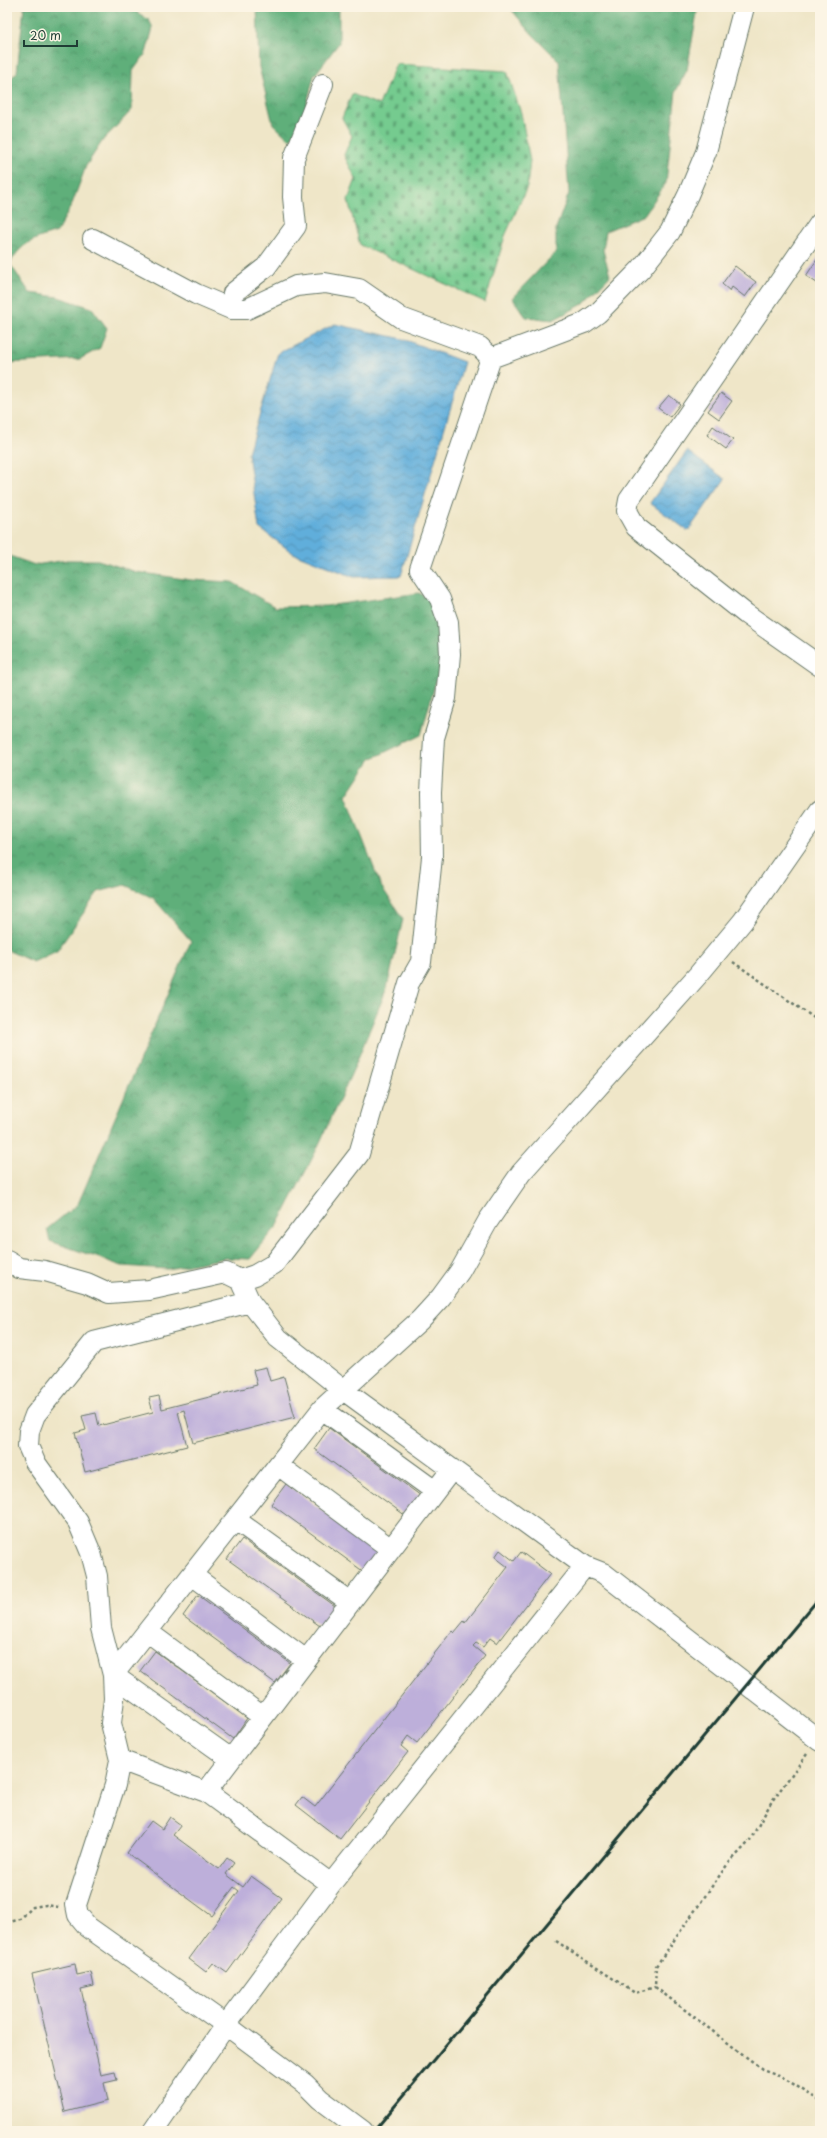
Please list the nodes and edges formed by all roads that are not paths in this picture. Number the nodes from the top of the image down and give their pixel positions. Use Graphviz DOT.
graph roads {
  1 [pos="744,7"];
  2 [pos="323,84"];
  3 [pos="820,223"];
  4 [pos="93,239"];
  5 [pos="231,309"];
  6 [pos="491,358"];
  7 [pos="820,666"];
  8 [pos="820,810"];
  9 [pos="7,1261"];
  10 [pos="240,1280"];
  11 [pos="250,1302"];
  12 [pos="342,1389"];
  13 [pos="322,1409"];
  14 [pos="278,1465"];
  15 [pos="452,1469"];
  16 [pos="435,1491"];
  17 [pos="236,1520"];
  18 [pos="391,1549"];
  19 [pos="585,1566"];
  20 [pos="192,1575"];
  21 [pos="350,1602"];
  22 [pos="148,1632"];
  23 [pos="306,1660"];
  24 [pos="113,1675"];
  25 [pos="263,1717"];
  26 [pos="819,1740"];
  27 [pos="231,1759"];
  28 [pos="120,1760"];
  29 [pos="206,1792"];
  30 [pos="332,1884"];
  31 [pos="226,2025"];
  32 [pos="153,2131"];
  33 [pos="363,2131"];
  1 -- 6 [label="street"];
  2 -- 5 [label="street"];
  3 -- 7 [label="street"];
  4 -- 5 [label="street"];
  5 -- 6 [label="street"];
  6 -- 10 [label="street"];
  8 -- 12 [label="street"];
  9 -- 10 [label="street"];
  10 -- 11 [label="street"];
  11 -- 12 [label="street"];
  11 -- 24 [label="street"];
  12 -- 13 [label="street"];
  12 -- 15 [label="street"];
  13 -- 14 [label="street"];
  13 -- 16 [label="street"];
  14 -- 17 [label="street"];
  14 -- 18 [label="street"];
  15 -- 16 [label="street"];
  15 -- 19 [label="street"];
  16 -- 18 [label="street"];
  17 -- 20 [label="street"];
  17 -- 21 [label="street"];
  18 -- 21 [label="street"];
  19 -- 26 [label="street"];
  19 -- 30 [label="street"];
  20 -- 22 [label="street"];
  20 -- 23 [label="street"];
  21 -- 23 [label="street"];
  22 -- 24 [label="street"];
  22 -- 25 [label="street"];
  23 -- 25 [label="street"];
  24 -- 27 [label="street"];
  24 -- 28 [label="street"];
  25 -- 27 [label="street"];
  27 -- 29 [label="street"];
  28 -- 29 [label="street"];
  28 -- 31 [label="street"];
  29 -- 30 [label="street"];
  30 -- 31 [label="street"];
  31 -- 32 [label="street"];
  31 -- 33 [label="street"];
}
